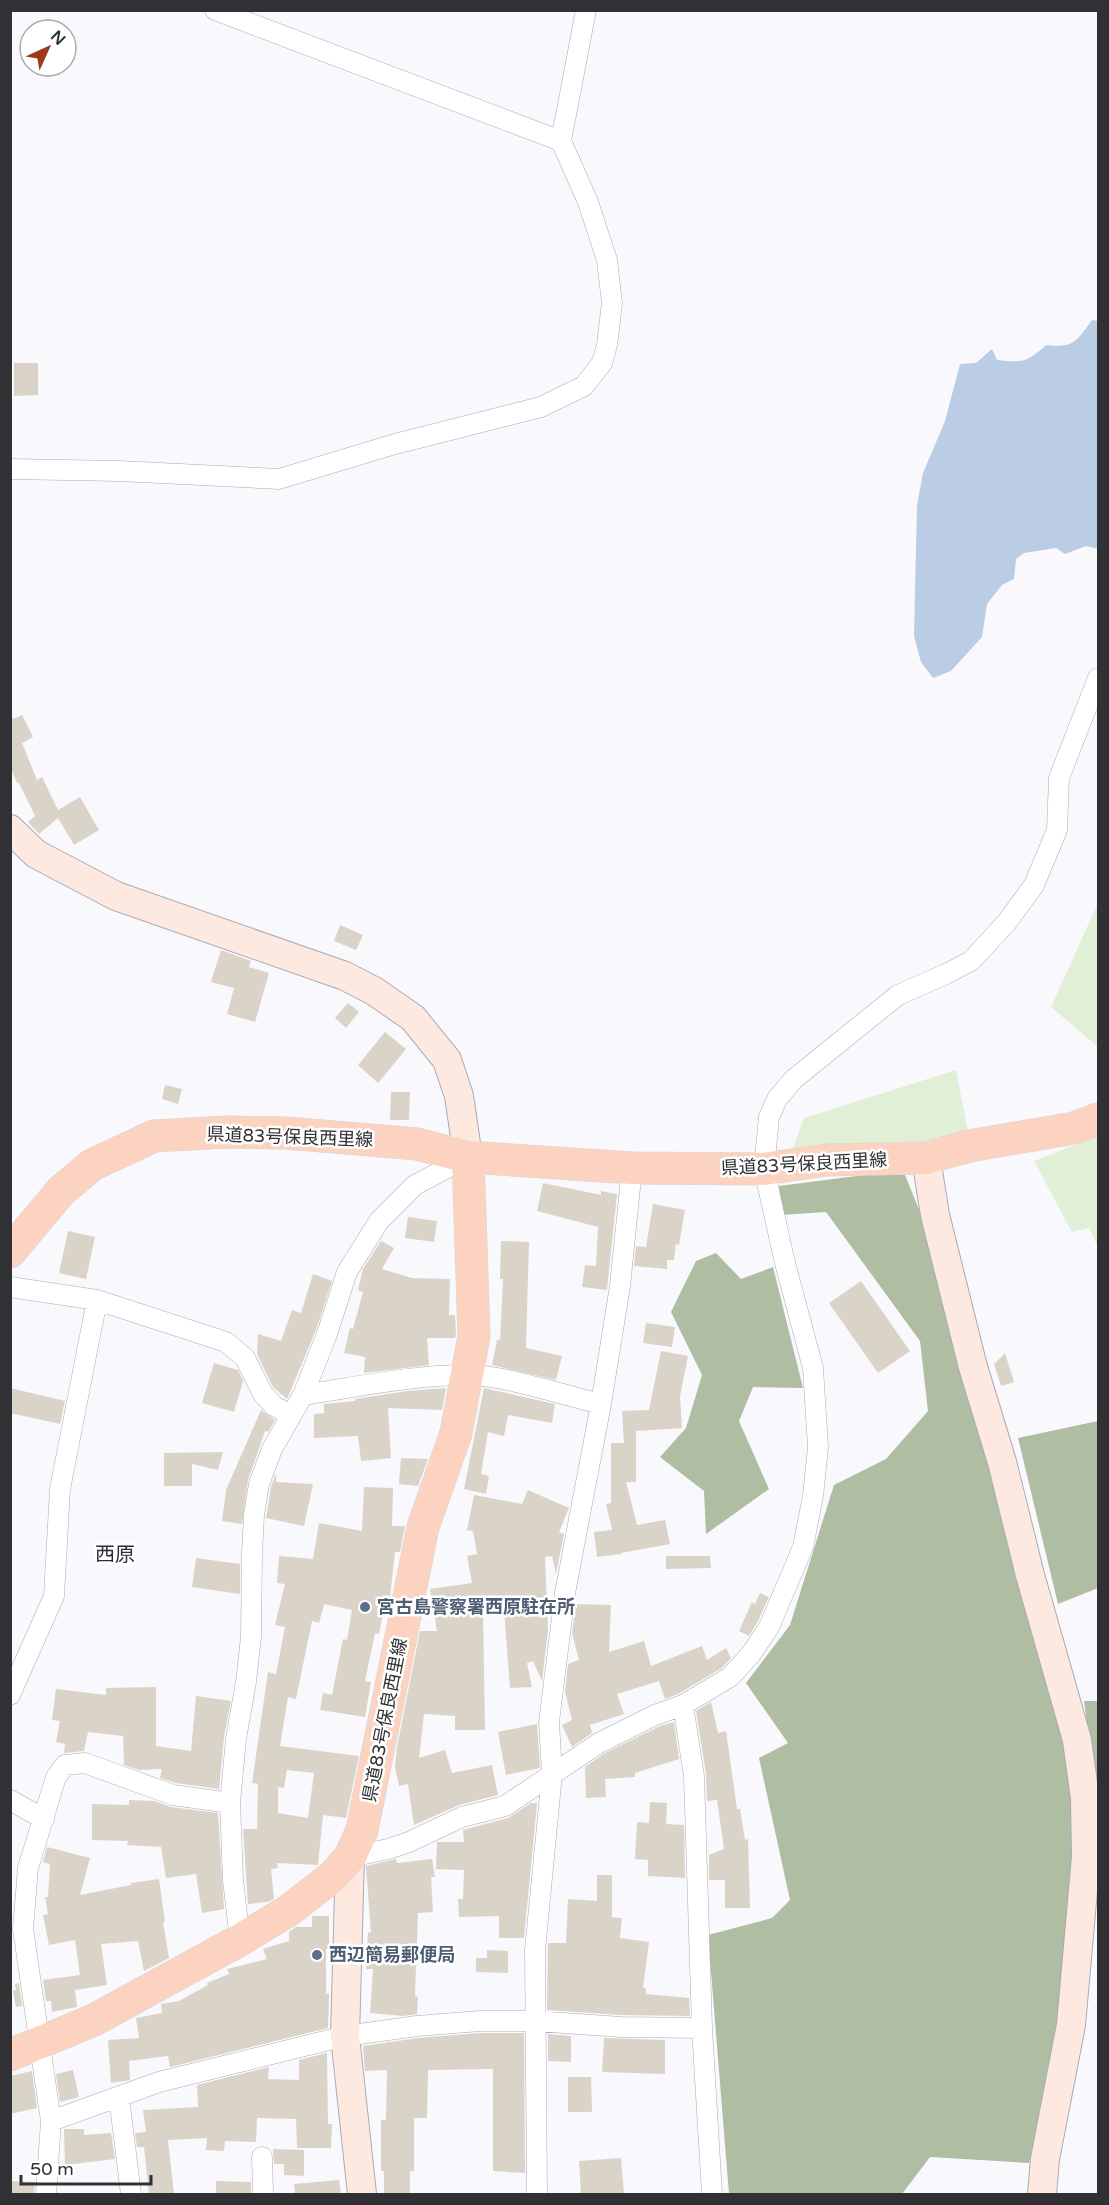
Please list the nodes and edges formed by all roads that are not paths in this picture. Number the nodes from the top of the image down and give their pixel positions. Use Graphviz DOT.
graph roads {
  1 [pos="215,10"];
  2 [pos="586,10"];
  3 [pos="561,141"];
  4 [pos="10,469"];
  5 [pos="1098,678"];
  6 [pos="10,829"];
  7 [pos="1096,1123"];
  8 [pos="468,1157"];
  9 [pos="926,1158"];
  10 [pos="632,1168"];
  11 [pos="764,1169"];
  12 [pos="10,1252"];
  13 [pos="10,1287"];
  14 [pos="97,1300"];
  15 [pos="468,1375"];
  16 [pos="303,1395"];
  17 [pos="601,1404"];
  18 [pos="291,1415"];
  19 [pos="10,1695"];
  20 [pos="683,1705"];
  21 [pos="552,1774"];
  22 [pos="10,1800"];
  23 [pos="230,1803"];
  24 [pos="44,1820"];
  25 [pos="350,1857"];
  26 [pos="240,1940"];
  27 [pos="535,2021"];
  28 [pos="702,2028"];
  29 [pos="345,2036"];
  30 [pos="41,2043"];
  31 [pos="10,2055"];
  32 [pos="119,2097"];
  33 [pos="51,2121"];
  34 [pos="262,2157"];
  35 [pos="46,2194"];
  36 [pos="131,2194"];
  37 [pos="262,2194"];
  38 [pos="362,2194"];
  39 [pos="537,2194"];
  40 [pos="712,2194"];
  41 [pos="1042,2194"];
  1 -- 3 [label="street"];
  2 -- 3 [label="street"];
  3 -- 4 [label="street"];
  5 -- 11 [label="street"];
  6 -- 8 [label="street"];
  7 -- 9 [label="main road, 県道83号保良西里線"];
  8 -- 10 [label="main road, 県道83号保良西里線"];
  8 -- 12 [label="main road, 県道83号保良西里線"];
  8 -- 15 [label="main road, 県道83号保良西里線"];
  8 -- 16 [label="street"];
  9 -- 11 [label="main road, 県道83号保良西里線"];
  9 -- 41 [label="street"];
  10 -- 11 [label="main road, 県道83号保良西里線"];
  10 -- 17 [label="street"];
  11 -- 20 [label="street"];
  13 -- 14 [label="street"];
  14 -- 18 [label="street"];
  14 -- 19 [label="street"];
  15 -- 16 [label="street"];
  15 -- 17 [label="street"];
  15 -- 25 [label="main road, 県道83号保良西里線"];
  16 -- 18 [label="street"];
  17 -- 21 [label="street"];
  18 -- 23 [label="street"];
  20 -- 21 [label="street"];
  20 -- 28 [label="street"];
  21 -- 25 [label="street"];
  21 -- 27 [label="street"];
  22 -- 24 [label="street"];
  23 -- 24 [label="street"];
  23 -- 26 [label="street"];
  24 -- 30 [label="street"];
  25 -- 26 [label="main road, 県道83号保良西里線"];
  25 -- 29 [label="street"];
  26 -- 30 [label="main road, 県道83号保良西里線"];
  27 -- 28 [label="street"];
  27 -- 29 [label="street"];
  27 -- 39 [label="street"];
  28 -- 40 [label="street"];
  29 -- 32 [label="street"];
  29 -- 38 [label="street"];
  30 -- 31 [label="main road, 県道83号保良西里線"];
  30 -- 33 [label="street"];
  32 -- 33 [label="street"];
  32 -- 36 [label="street"];
  33 -- 35 [label="street"];
  34 -- 37 [label="street"];
}
